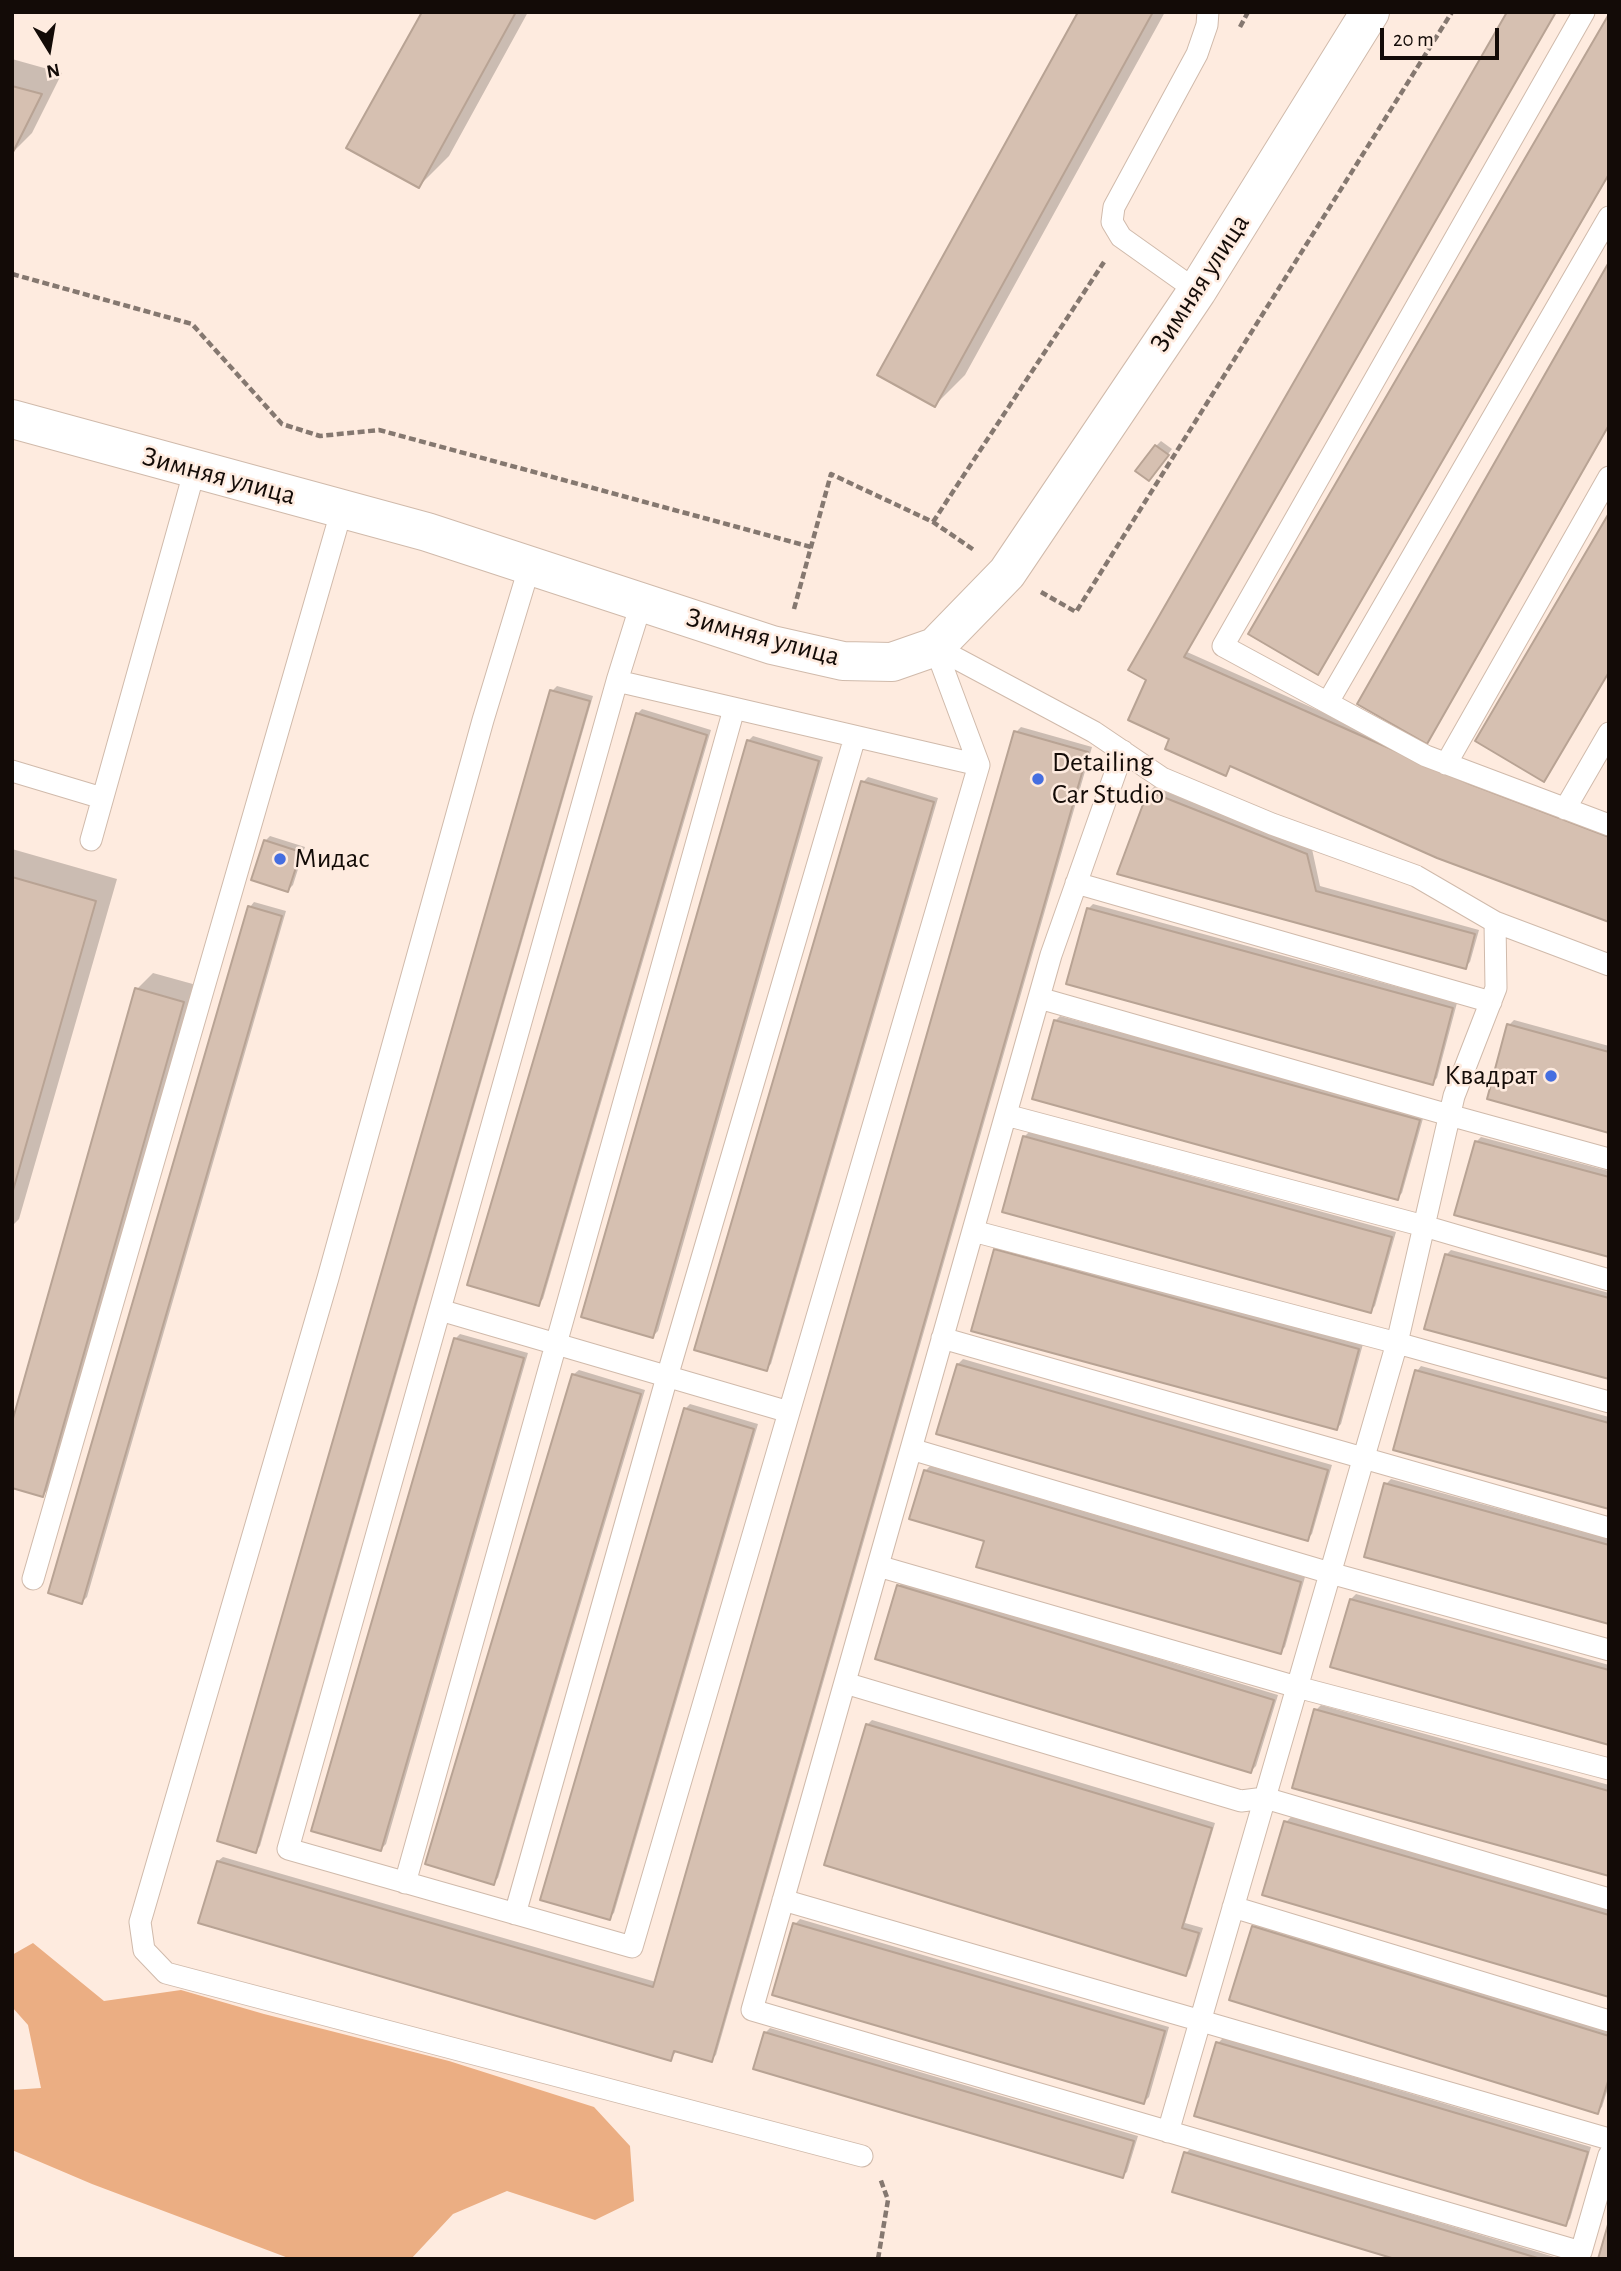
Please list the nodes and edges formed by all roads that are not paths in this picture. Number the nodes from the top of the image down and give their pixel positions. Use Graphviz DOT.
graph roads {
  1 [pos="1208,12"];
  2 [pos="1370,12"];
  3 [pos="1584,12"];
  4 [pos="1609,217"];
  5 [pos="1197,291"];
  6 [pos="12,419"];
  7 [pos="195,470"];
  8 [pos="1609,477"];
  9 [pos="342,509"];
  10 [pos="530,565"];
  11 [pos="642,601"];
  12 [pos="935,647"];
  13 [pos="617,681"];
  14 [pos="1328,702"];
  15 [pos="734,709"];
  16 [pos="1609,733"];
  17 [pos="855,737"];
  18 [pos="1123,751"];
  19 [pos="1446,764"];
  20 [pos="979,765"];
  21 [pos="12,771"];
  22 [pos="102,798"];
  23 [pos="1565,808"];
  24 [pos="1609,825"];
  25 [pos="91,840"];
  26 [pos="1076,883"];
  27 [pos="1495,922"];
  28 [pos="1609,965"];
  29 [pos="1039,998"];
  30 [pos="1491,1002"];
  31 [pos="1006,1115"];
  32 [pos="1449,1115"];
  33 [pos="1609,1159"];
  34 [pos="1424,1226"];
  35 [pos="973,1231"];
  36 [pos="1609,1280"];
  37 [pos="440,1310"];
  38 [pos="942,1338"];
  39 [pos="1396,1343"];
  40 [pos="556,1344"];
  41 [pos="667,1377"];
  42 [pos="1609,1402"];
  43 [pos="789,1412"];
  44 [pos="911,1449"];
  45 [pos="1363,1458"];
  46 [pos="1609,1528"];
  47 [pos="878,1566"];
  48 [pos="1330,1573"];
  49 [pos="33,1579"];
  50 [pos="1609,1650"];
  51 [pos="845,1683"];
  52 [pos="1297,1687"];
  53 [pos="1609,1769"];
  54 [pos="1265,1798"];
  55 [pos="405,1883"];
  56 [pos="1609,1899"];
  57 [pos="783,1900"];
  58 [pos="1233,1907"];
  59 [pos="515,1914"];
  60 [pos="1200,2020"];
  61 [pos="1609,2021"];
  62 [pos="1168,2132"];
  63 [pos="1609,2138"];
  64 [pos="1609,2155"];
  65 [pos="862,2156"];
  1 -- 5 [label="lane"];
  2 -- 5 [label="street, Зимняя улица"];
  3 -- 14 [label="lane"];
  4 -- 14 [label="lane"];
  5 -- 12 [label="street, Зимняя улица"];
  6 -- 7 [label="street, Зимняя улица"];
  7 -- 9 [label="street, Зимняя улица"];
  7 -- 22 [label="lane"];
  8 -- 19 [label="lane"];
  9 -- 10 [label="street, Зимняя улица"];
  9 -- 49 [label="lane"];
  10 -- 11 [label="street, Зимняя улица"];
  10 -- 65 [label="lane"];
  11 -- 12 [label="street, Зимняя улица"];
  11 -- 13 [label="lane"];
  12 -- 18 [label="lane"];
  12 -- 20 [label="lane"];
  13 -- 15 [label="lane"];
  13 -- 37 [label="lane"];
  14 -- 19 [label="lane"];
  15 -- 17 [label="lane"];
  15 -- 40 [label="lane"];
  16 -- 23 [label="lane"];
  17 -- 20 [label="lane"];
  17 -- 41 [label="lane"];
  18 -- 26 [label="lane"];
  18 -- 27 [label="lane"];
  19 -- 23 [label="lane"];
  20 -- 43 [label="lane"];
  21 -- 22 [label="lane"];
  22 -- 25 [label="lane"];
  23 -- 24 [label="lane"];
  26 -- 29 [label="lane"];
  26 -- 30 [label="lane"];
  27 -- 28 [label="lane"];
  27 -- 30 [label="lane"];
  29 -- 31 [label="lane"];
  29 -- 32 [label="lane"];
  30 -- 32 [label="lane"];
  31 -- 34 [label="lane"];
  31 -- 35 [label="lane"];
  32 -- 33 [label="lane"];
  32 -- 34 [label="lane"];
  34 -- 36 [label="lane"];
  34 -- 39 [label="lane"];
  35 -- 38 [label="lane"];
  35 -- 39 [label="lane"];
  37 -- 40 [label="lane"];
  37 -- 55 [label="lane"];
  38 -- 44 [label="lane"];
  38 -- 45 [label="lane"];
  39 -- 42 [label="lane"];
  39 -- 45 [label="lane"];
  40 -- 41 [label="lane"];
  40 -- 55 [label="lane"];
  41 -- 43 [label="lane"];
  41 -- 59 [label="lane"];
  43 -- 59 [label="lane"];
  44 -- 47 [label="lane"];
  44 -- 48 [label="lane"];
  45 -- 46 [label="lane"];
  45 -- 48 [label="lane"];
  47 -- 51 [label="lane"];
  47 -- 52 [label="lane"];
  48 -- 50 [label="lane"];
  48 -- 52 [label="lane"];
  51 -- 54 [label="lane"];
  51 -- 57 [label="lane"];
  52 -- 53 [label="lane"];
  52 -- 54 [label="lane"];
  54 -- 56 [label="lane"];
  54 -- 58 [label="lane"];
  55 -- 59 [label="lane"];
  57 -- 60 [label="lane"];
  57 -- 62 [label="lane"];
  58 -- 60 [label="lane"];
  58 -- 61 [label="lane"];
  60 -- 62 [label="lane"];
  60 -- 63 [label="lane"];
  62 -- 64 [label="lane"];
}
